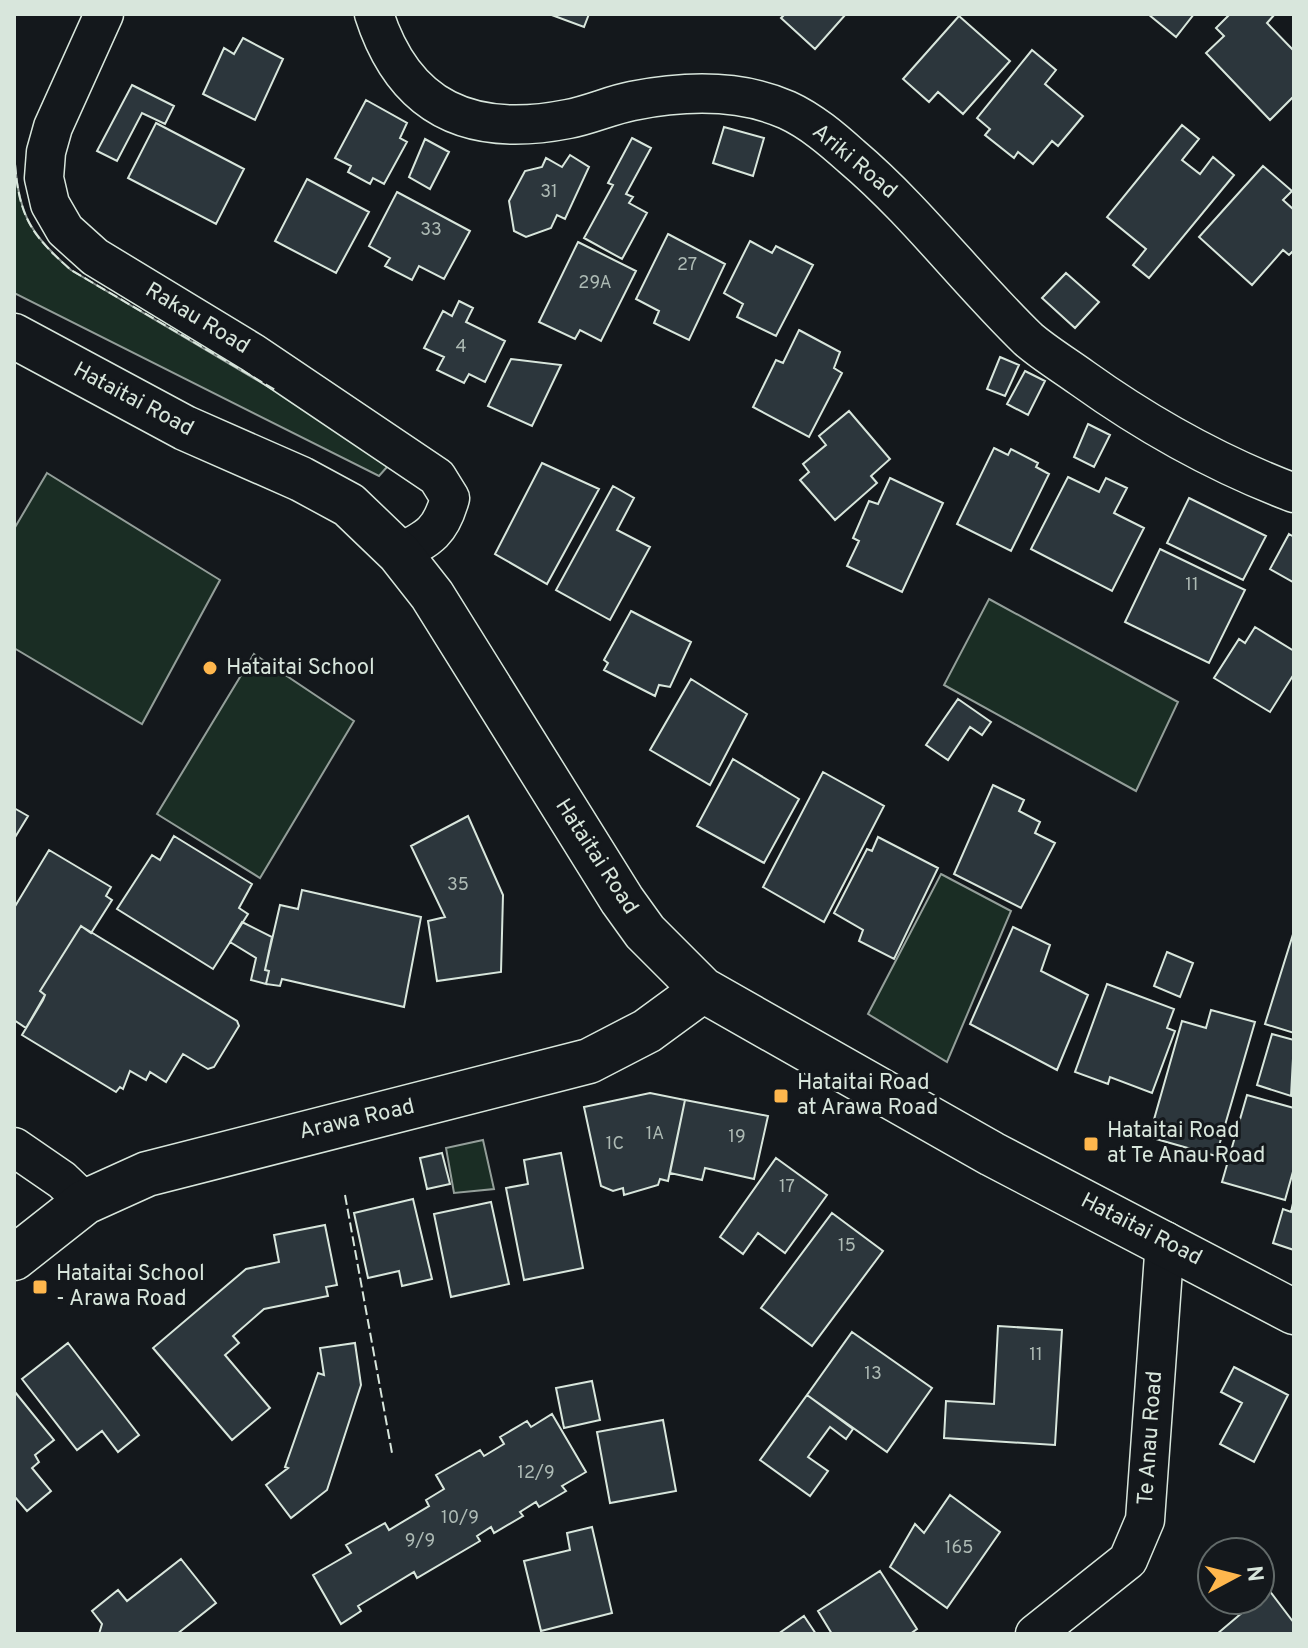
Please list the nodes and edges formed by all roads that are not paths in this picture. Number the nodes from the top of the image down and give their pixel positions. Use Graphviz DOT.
graph roads {
  1 [pos="104,14"];
  2 [pos="374,14"];
  3 [pos="14,336"];
  4 [pos="1294,493"];
  5 [pos="399,553"];
  6 [pos="703,990"];
  7 [pos="14,1147"];
  8 [pos="85,1202"];
  9 [pos="1165,1241"];
  10 [pos="14,1258"];
  11 [pos="1278,1303"];
  12 [pos="1035,1634"];
  1 -- 5 [label="street, Rakau Road"];
  2 -- 4 [label="street, Ariki Road"];
  3 -- 5 [label="street, Hataitai Road"];
  5 -- 6 [label="street, Hataitai Road"];
  6 -- 8 [label="street, Arawa Road"];
  6 -- 9 [label="street, Hataitai Road"];
  7 -- 8 [label="street"];
  8 -- 10 [label="street, Arawa Road"];
  9 -- 11 [label="street, Hataitai Road"];
  9 -- 12 [label="street, Te Anau Road"];
}
